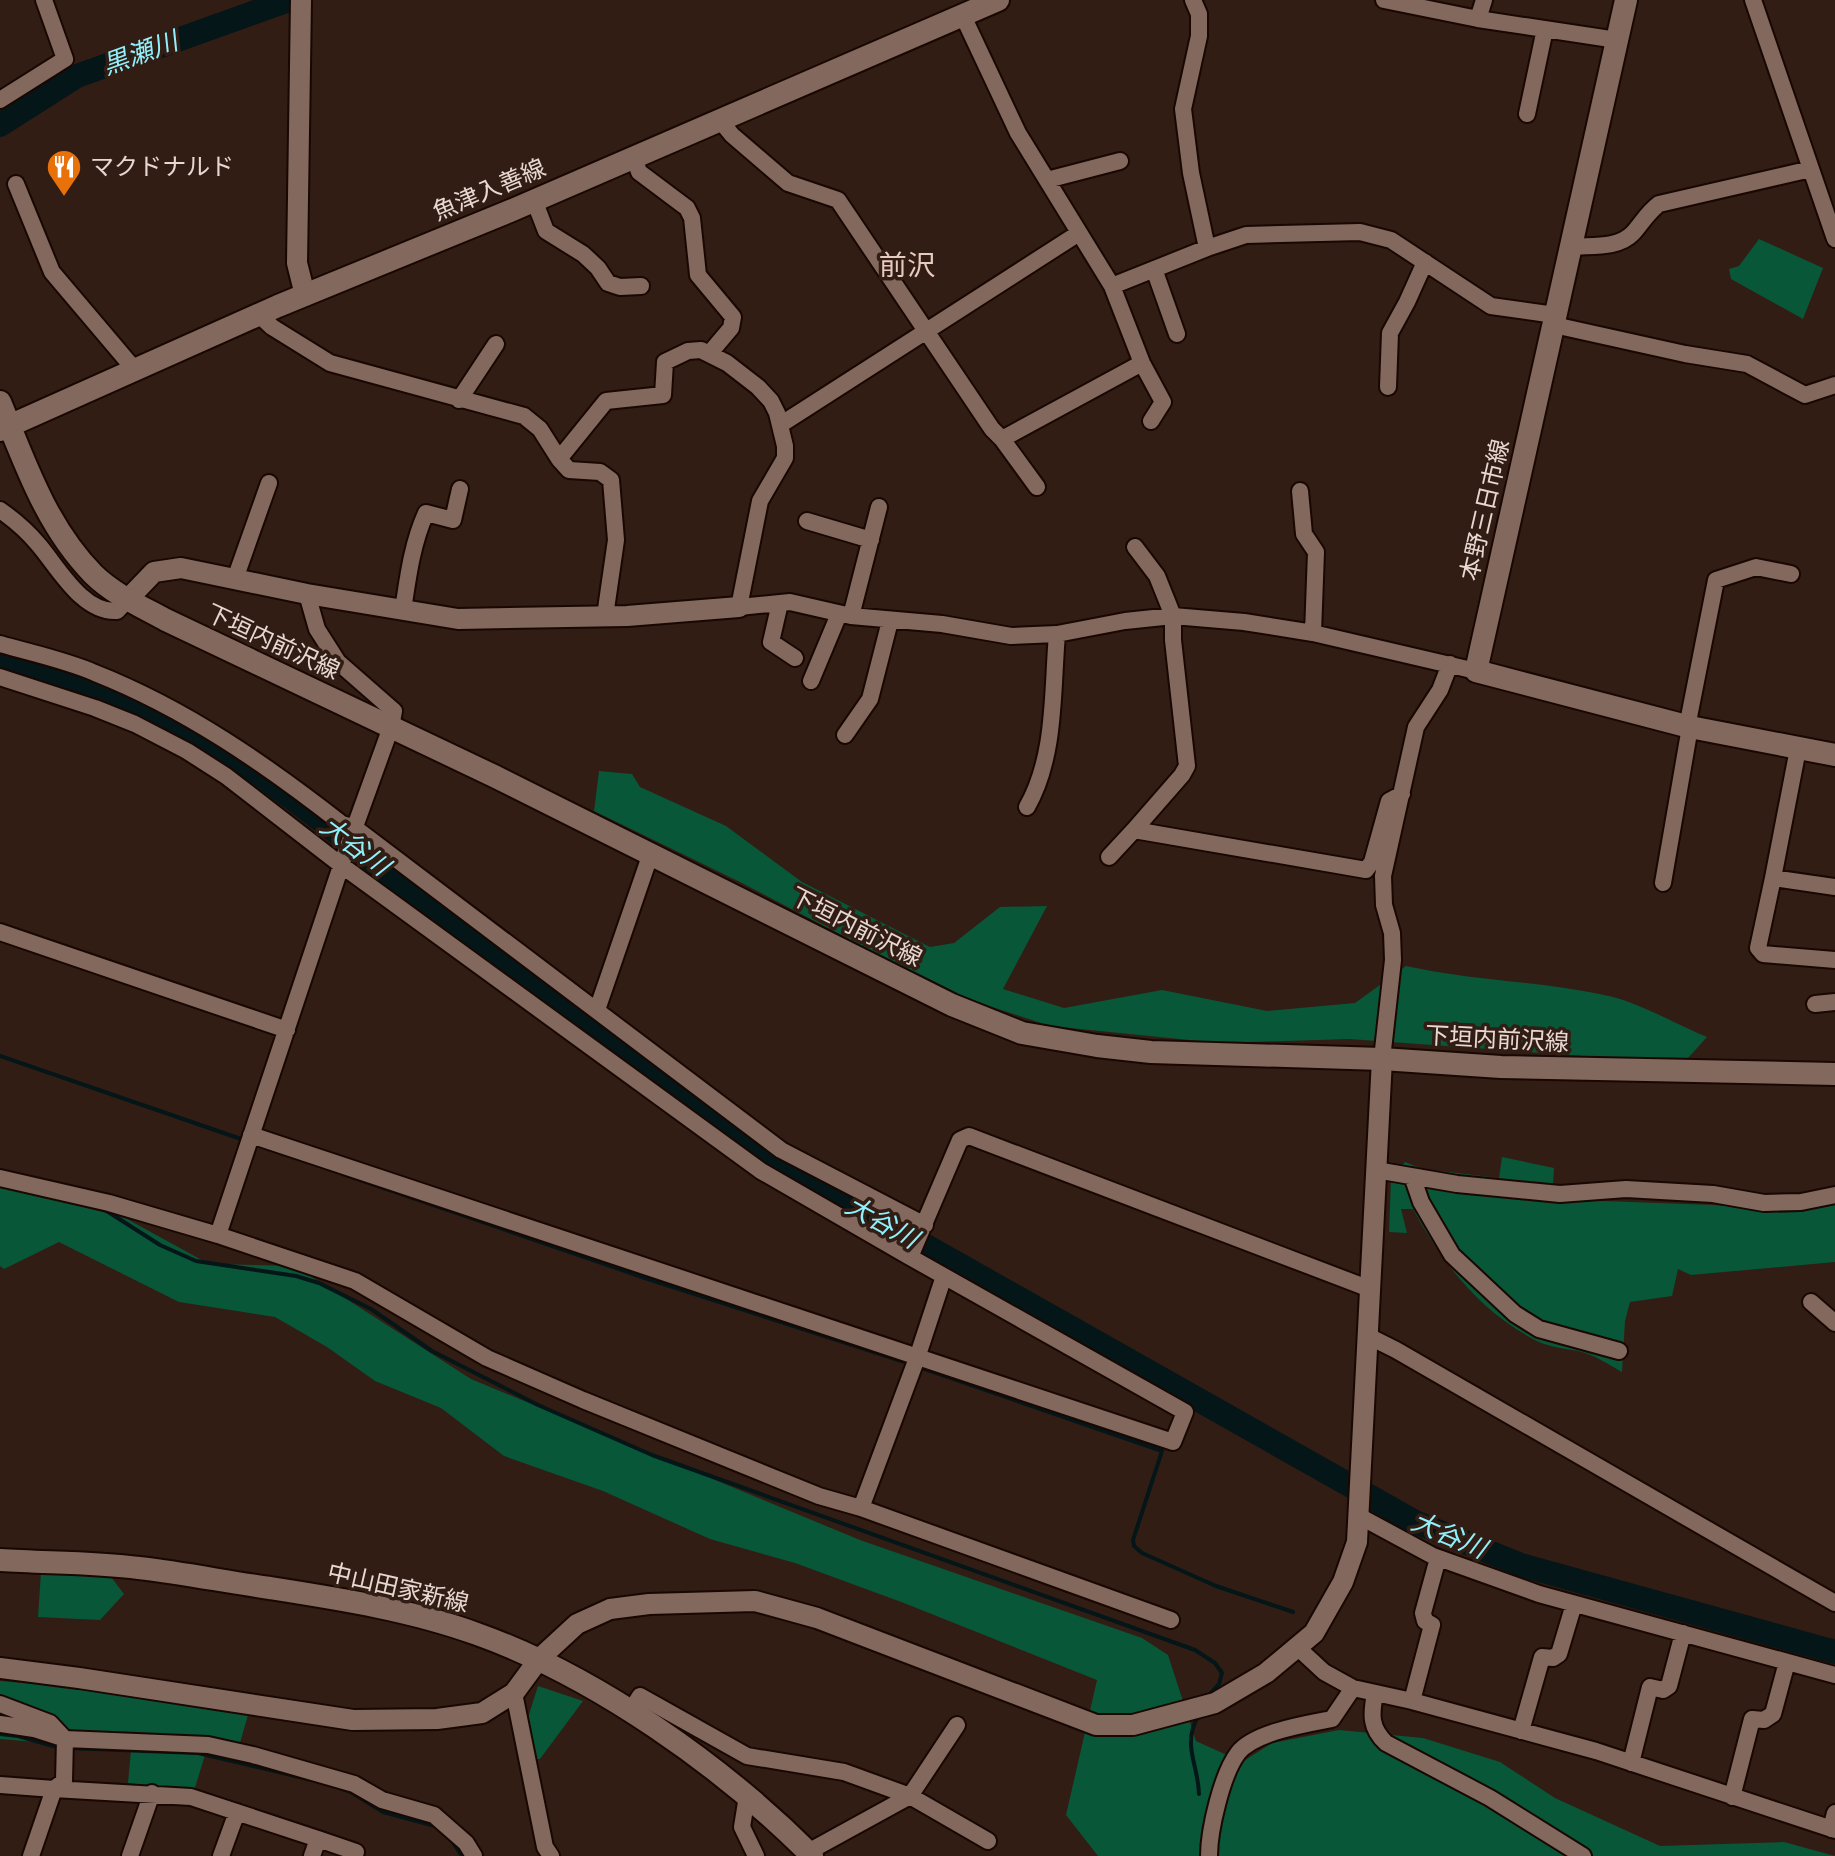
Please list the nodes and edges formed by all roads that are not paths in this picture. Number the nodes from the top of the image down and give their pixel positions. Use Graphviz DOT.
graph roads {
  1 [pos="44,0"];
  2 [pos="301,0"];
  3 [pos="998,0"];
  4 [pos="1193,0"];
  5 [pos="1384,0"];
  6 [pos="1484,0"];
  7 [pos="1626,0"];
  8 [pos="1753,0"];
  9 [pos="963,16"];
  10 [pos="1478,19"];
  11 [pos="1545,29"];
  12 [pos="1617,40"];
  13 [pos="0,100"];
  14 [pos="1527,114"];
  15 [pos="719,119"];
  16 [pos="634,157"];
  17 [pos="1120,161"];
  18 [pos="1811,169"];
  19 [pos="1047,180"];
  20 [pos="16,184"];
  21 [pos="534,200"];
  22 [pos="1834,232"];
  23 [pos="1079,233"];
  24 [pos="1571,247"];
  25 [pos="1207,248"];
  26 [pos="1425,262"];
  27 [pos="1154,269"];
  28 [pos="641,286"];
  29 [pos="1112,286"];
  30 [pos="305,295"];
  31 [pos="259,315"];
  32 [pos="1554,320"];
  33 [pos="925,331"];
  34 [pos="1177,334"];
  35 [pos="496,344"];
  36 [pos="709,354"];
  37 [pos="1142,363"];
  38 [pos="135,370"];
  39 [pos="1835,385"];
  40 [pos="1388,387"];
  41 [pos="459,400"];
  42 [pos="0,402"];
  43 [pos="1151,421"];
  44 [pos="780,425"];
  45 [pos="5,428"];
  46 [pos="1002,439"];
  47 [pos="559,459"];
  48 [pos="269,483"];
  49 [pos="1037,487"];
  50 [pos="460,489"];
  51 [pos="1300,491"];
  52 [pos="879,507"];
  53 [pos="0,510"];
  54 [pos="807,521"];
  55 [pos="871,540"];
  56 [pos="1135,547"];
  57 [pos="1791,574"];
  58 [pos="235,579"];
  59 [pos="307,594"];
  60 [pos="128,599"];
  61 [pos="780,603"];
  62 [pos="739,607"];
  63 [pos="403,610"];
  64 [pos="845,615"];
  65 [pos="605,616"];
  66 [pos="1173,616"];
  67 [pos="890,621"];
  68 [pos="1313,633"];
  69 [pos="1057,634"];
  70 [pos="0,644"];
  71 [pos="795,658"];
  72 [pos="1450,664"];
  73 [pos="1476,671"];
  74 [pos="0,677"];
  75 [pos="811,681"];
  76 [pos="391,727"];
  77 [pos="1690,727"];
  78 [pos="845,735"];
  79 [pos="1798,749"];
  80 [pos="1835,755"];
  81 [pos="1402,794"];
  82 [pos="1027,807"];
  83 [pos="1134,830"];
  84 [pos="353,833"];
  85 [pos="651,853"];
  86 [pos="1109,857"];
  87 [pos="343,861"];
  88 [pos="1773,878"];
  89 [pos="1663,883"];
  90 [pos="1835,887"];
  91 [pos="0,932"];
  92 [pos="1835,960"];
  93 [pos="1835,1002"];
  94 [pos="1815,1004"];
  95 [pos="597,1010"];
  96 [pos="287,1030"];
  97 [pos="1382,1059"];
  98 [pos="1831,1079"];
  99 [pos="251,1135"];
  100 [pos="1376,1170"];
  101 [pos="1412,1176"];
  102 [pos="0,1178"];
  103 [pos="1835,1195"];
  104 [pos="925,1225"];
  105 [pos="218,1235"];
  106 [pos="910,1257"];
  107 [pos="944,1276"];
  108 [pos="1370,1289"];
  109 [pos="1811,1302"];
  110 [pos="1835,1323"];
  111 [pos="1368,1336"];
  112 [pos="1619,1351"];
  113 [pos="917,1358"];
  114 [pos="861,1508"];
  115 [pos="1359,1516"];
  116 [pos="1438,1558"];
  117 [pos="0,1560"];
  118 [pos="1835,1603"];
  119 [pos="1574,1604"];
  120 [pos="1171,1620"];
  121 [pos="1683,1633"];
  122 [pos="1297,1647"];
  123 [pos="539,1659"];
  124 [pos="1787,1662"];
  125 [pos="0,1668"];
  126 [pos="1835,1675"];
  127 [pos="1353,1688"];
  128 [pos="514,1693"];
  129 [pos="1375,1694"];
  130 [pos="1412,1701"];
  131 [pos="0,1704"];
  132 [pos="630,1712"];
  133 [pos="0,1724"];
  134 [pos="957,1725"];
  135 [pos="1521,1731"];
  136 [pos="65,1739"];
  137 [pos="1631,1763"];
  138 [pos="0,1785"];
  139 [pos="54,1789"];
  140 [pos="152,1793"];
  141 [pos="747,1796"];
  142 [pos="910,1796"];
  143 [pos="1732,1797"];
  144 [pos="237,1812"];
  145 [pos="1834,1824"];
  146 [pos="318,1839"];
  147 [pos="988,1841"];
  148 [pos="356,1852"];
  149 [pos="810,1854"];
  150 [pos="31,1856"];
  151 [pos="130,1856"];
  152 [pos="221,1856"];
  153 [pos="312,1856"];
  154 [pos="474,1856"];
  155 [pos="551,1856"];
  156 [pos="756,1856"];
  157 [pos="1209,1856"];
  158 [pos="1583,1856"];
  1 -- 13 [label="street"];
  2 -- 30 [label="street"];
  3 -- 9 [label="main road, 魚津入善線"];
  4 -- 25 [label="street"];
  5 -- 10 [label="street"];
  6 -- 10 [label="street"];
  7 -- 12 [label="main road, 本野三日市線"];
  8 -- 18 [label="street"];
  9 -- 15 [label="main road, 魚津入善線"];
  9 -- 19 [label="street"];
  10 -- 11 [label="street"];
  11 -- 12 [label="street"];
  11 -- 14 [label="street"];
  12 -- 24 [label="main road, 本野三日市線"];
  15 -- 16 [label="main road, 魚津入善線"];
  15 -- 33 [label="street"];
  16 -- 21 [label="main road, 魚津入善線"];
  16 -- 36 [label="street"];
  17 -- 19 [label="street"];
  18 -- 22 [label="street"];
  18 -- 24 [label="street"];
  19 -- 23 [label="street"];
  20 -- 38 [label="street"];
  21 -- 28 [label="street"];
  21 -- 30 [label="main road, 魚津入善線"];
  23 -- 29 [label="street"];
  23 -- 33 [label="street"];
  24 -- 32 [label="main road, 本野三日市線"];
  25 -- 26 [label="street"];
  25 -- 27 [label="street"];
  26 -- 32 [label="street"];
  26 -- 40 [label="street"];
  27 -- 29 [label="street"];
  27 -- 34 [label="street"];
  29 -- 37 [label="street"];
  30 -- 31 [label="main road, 魚津入善線"];
  31 -- 38 [label="main road, 魚津入善線"];
  31 -- 41 [label="street"];
  32 -- 39 [label="street"];
  32 -- 73 [label="main road, 本野三日市線"];
  33 -- 44 [label="street"];
  33 -- 46 [label="street"];
  35 -- 41 [label="street"];
  36 -- 44 [label="street"];
  36 -- 47 [label="street"];
  37 -- 43 [label="street"];
  37 -- 46 [label="street"];
  38 -- 45 [label="main road, 魚津入善線"];
  41 -- 47 [label="street"];
  42 -- 45 [label="main road, 下垣内前沢線"];
  44 -- 62 [label="street"];
  45 -- 60 [label="main road, 下垣内前沢線"];
  46 -- 49 [label="street"];
  47 -- 65 [label="street"];
  48 -- 58 [label="street"];
  50 -- 63 [label="street"];
  51 -- 68 [label="street"];
  52 -- 55 [label="street"];
  53 -- 60 [label="street"];
  54 -- 55 [label="street"];
  55 -- 64 [label="street"];
  56 -- 66 [label="street"];
  57 -- 77 [label="street"];
  58 -- 59 [label="street"];
  58 -- 60 [label="street"];
  59 -- 63 [label="street"];
  59 -- 76 [label="street"];
  60 -- 76 [label="main road, 下垣内前沢線"];
  61 -- 62 [label="street"];
  61 -- 64 [label="street"];
  61 -- 71 [label="street"];
  62 -- 65 [label="street"];
  63 -- 65 [label="street"];
  64 -- 67 [label="street"];
  64 -- 75 [label="street"];
  66 -- 68 [label="street"];
  66 -- 69 [label="street"];
  66 -- 83 [label="street"];
  67 -- 69 [label="street"];
  67 -- 78 [label="street"];
  68 -- 72 [label="street"];
  69 -- 82 [label="street"];
  70 -- 84 [label="street"];
  72 -- 73 [label="street"];
  72 -- 81 [label="street"];
  73 -- 77 [label="main road"];
  74 -- 87 [label="street"];
  76 -- 84 [label="street"];
  76 -- 85 [label="main road, 下垣内前沢線"];
  77 -- 79 [label="main road"];
  77 -- 89 [label="street"];
  79 -- 80 [label="main road"];
  79 -- 88 [label="street"];
  81 -- 83 [label="street"];
  81 -- 97 [label="street"];
  83 -- 86 [label="street"];
  84 -- 87 [label="street"];
  84 -- 95 [label="street"];
  85 -- 95 [label="street"];
  85 -- 97 [label="main road, 下垣内前沢線"];
  87 -- 96 [label="street"];
  87 -- 106 [label="street"];
  88 -- 90 [label="street"];
  88 -- 92 [label="street"];
  91 -- 96 [label="street"];
  93 -- 94 [label="street"];
  95 -- 104 [label="street"];
  96 -- 99 [label="street"];
  97 -- 98 [label="main road, 下垣内前沢線"];
  97 -- 100 [label="street"];
  99 -- 105 [label="street"];
  99 -- 113 [label="street"];
  100 -- 101 [label="street"];
  100 -- 108 [label="street"];
  101 -- 103 [label="street"];
  101 -- 112 [label="street"];
  102 -- 105 [label="street"];
  104 -- 106 [label="street"];
  104 -- 108 [label="street"];
  105 -- 114 [label="street"];
  106 -- 107 [label="street"];
  107 -- 113 [label="street"];
  107 -- 113 [label="street"];
  108 -- 111 [label="street"];
  109 -- 110 [label="street"];
  111 -- 115 [label="street"];
  111 -- 118 [label="street"];
  113 -- 114 [label="street"];
  114 -- 120 [label="street"];
  115 -- 116 [label="street"];
  115 -- 122 [label="street"];
  116 -- 119 [label="street"];
  116 -- 130 [label="street"];
  117 -- 123 [label="main road, 中山田家新線"];
  119 -- 121 [label="street"];
  119 -- 135 [label="street"];
  121 -- 124 [label="street"];
  121 -- 137 [label="street"];
  122 -- 123 [label="street"];
  122 -- 127 [label="street"];
  123 -- 128 [label="street"];
  123 -- 132 [label="main road, 中山田家新線"];
  124 -- 126 [label="street"];
  124 -- 143 [label="street"];
  125 -- 128 [label="street"];
  127 -- 129 [label="street"];
  127 -- 157 [label="street"];
  128 -- 155 [label="street"];
  129 -- 130 [label="street"];
  129 -- 158 [label="street"];
  130 -- 135 [label="street"];
  131 -- 136 [label="street"];
  132 -- 141 [label="main road, 中山田家新線"];
  132 -- 142 [label="street"];
  133 -- 136 [label="street"];
  134 -- 142 [label="street"];
  135 -- 137 [label="street"];
  136 -- 139 [label="street"];
  136 -- 154 [label="street"];
  137 -- 143 [label="street"];
  138 -- 139 [label="street"];
  139 -- 140 [label="street"];
  139 -- 150 [label="street"];
  140 -- 144 [label="street"];
  140 -- 151 [label="street"];
  141 -- 149 [label="main road, 中山田家新線"];
  141 -- 156 [label="street"];
  142 -- 147 [label="street"];
  142 -- 149 [label="street"];
  143 -- 145 [label="street"];
  144 -- 146 [label="street"];
  144 -- 152 [label="street"];
  146 -- 148 [label="street"];
  146 -- 153 [label="street"];
}
